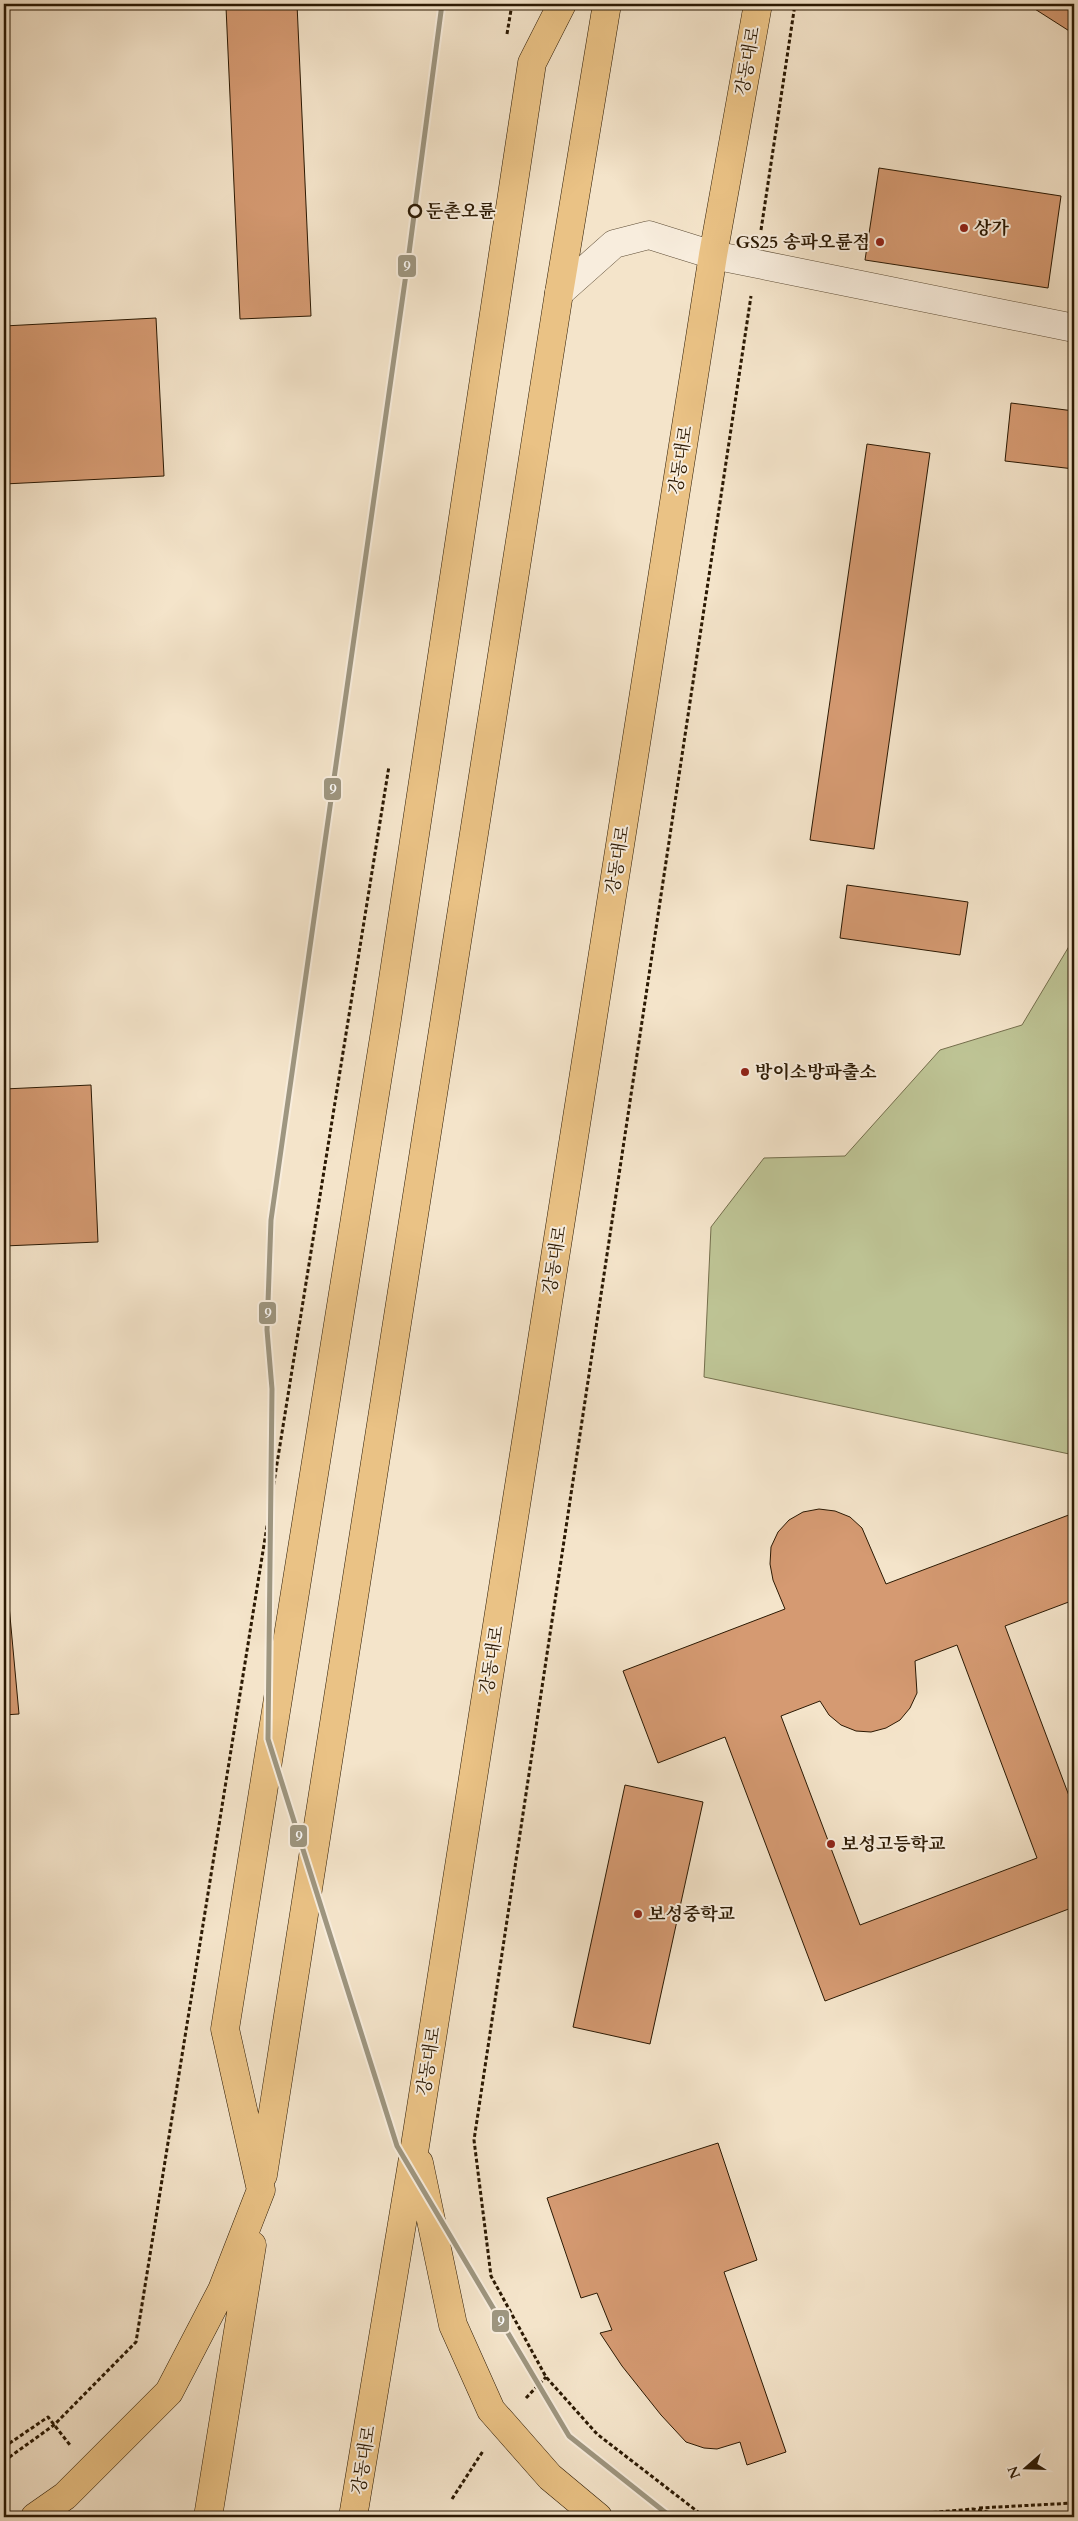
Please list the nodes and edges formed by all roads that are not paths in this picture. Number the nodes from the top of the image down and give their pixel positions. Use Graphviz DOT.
graph roads {
  1 [pos="562,4"];
  2 [pos="607,4"];
  3 [pos="758,4"];
  4 [pos="713,256"];
  5 [pos="559,293"];
  6 [pos="1074,328"];
  7 [pos="415,2146"];
  8 [pos="261,2190"];
  9 [pos="35,2517"];
  10 [pos="208,2517"];
  11 [pos="353,2517"];
  12 [pos="598,2517"];
  1 -- 8 [label="main road"];
  2 -- 5 [label="main road"];
  3 -- 4 [label="main road, 강동대로"];
  4 -- 5 [label="street"];
  4 -- 6 [label="street"];
  4 -- 7 [label="main road, 강동대로"];
  5 -- 8 [label="main road"];
  7 -- 11 [label="main road, 강동대로"];
  7 -- 12 [label="main road"];
  8 -- 9 [label="main road"];
  8 -- 10 [label="main road"];
}
